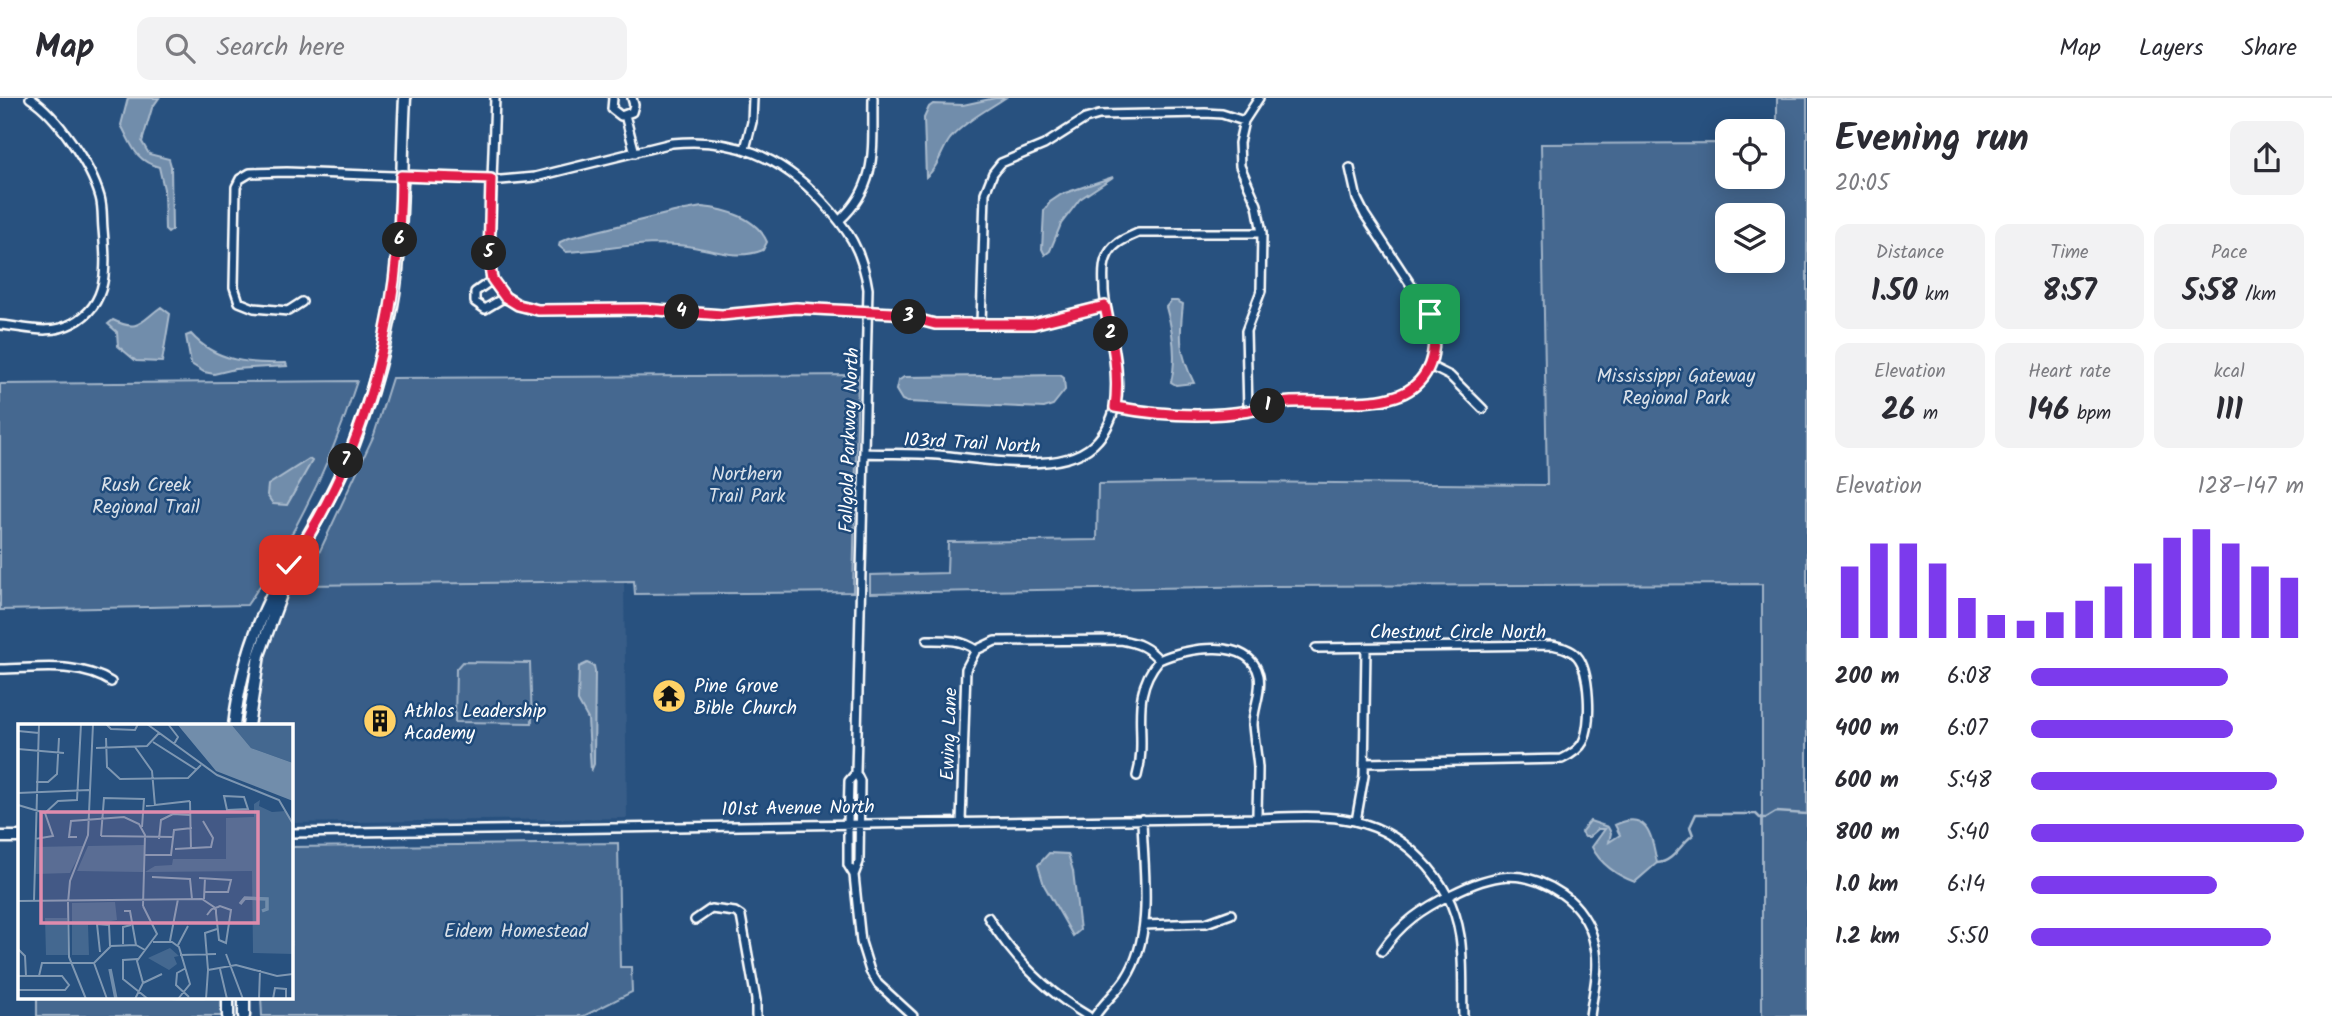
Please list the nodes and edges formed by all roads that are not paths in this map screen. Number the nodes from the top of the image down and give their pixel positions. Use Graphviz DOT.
graph roads {
  1 [pos="30,98"];
  2 [pos="46,98"];
  3 [pos="405,98"];
  4 [pos="495,98"];
  5 [pos="613,98"];
  6 [pos="632,98"];
  7 [pos="753,98"];
  8 [pos="873,98"];
  9 [pos="1259,98"];
  10 [pos="39,105"];
  11 [pos="625,115"];
  12 [pos="1244,121"];
  13 [pos="745,149"];
  14 [pos="635,153"];
  15 [pos="1350,168"];
  16 [pos="401,176"];
  17 [pos="491,179"];
  18 [pos="840,220"];
  19 [pos="1262,233"];
  20 [pos="492,279"];
  21 [pos="505,297"];
  22 [pos="302,302"];
  23 [pos="1105,306"];
  24 [pos="868,311"];
  25 [pos="981,324"];
  26 [pos="0,325"];
  27 [pos="1430,366"];
  28 [pos="1115,407"];
  29 [pos="1483,409"];
  30 [pos="1248,411"];
  31 [pos="863,453"];
  32 [pos="299,550"];
  33 [pos="927,640"];
  34 [pos="1316,648"];
  35 [pos="1366,648"];
  36 [pos="976,650"];
  37 [pos="1159,660"];
  38 [pos="0,669"];
  39 [pos="111,682"];
  40 [pos="234,724"];
  41 [pos="248,724"];
  42 [pos="1364,763"];
  43 [pos="856,773"];
  44 [pos="1137,776"];
  45 [pos="1257,818"];
  46 [pos="1142,819"];
  47 [pos="1356,821"];
  48 [pos="961,822"];
  49 [pos="859,823"];
  50 [pos="848,824"];
  51 [pos="292,833"];
  52 [pos="18,836"];
  53 [pos="0,837"];
  54 [pos="854,875"];
  55 [pos="1447,897"];
  56 [pos="1231,914"];
  57 [pos="988,917"];
  58 [pos="695,920"];
  59 [pos="1144,925"];
  60 [pos="1382,951"];
  61 [pos="228,998"];
  62 [pos="244,998"];
  63 [pos="228,1016"];
  64 [pos="244,1016"];
  65 [pos="756,1016"];
  66 [pos="913,1016"];
  67 [pos="1088,1016"];
  68 [pos="1095,1016"];
  69 [pos="1463,1016"];
  70 [pos="1590,1016"];
  1 -- 10 [label="street"];
  2 -- 10 [label="street"];
  3 -- 16 [label="main road"];
  4 -- 17 [label="street"];
  5 -- 11 [label="street"];
  6 -- 11 [label="street"];
  7 -- 13 [label="street"];
  8 -- 18 [label="street"];
  9 -- 12 [label="street"];
  10 -- 26 [label="street"];
  11 -- 14 [label="street"];
  12 -- 19 [label="street"];
  12 -- 25 [label="street"];
  13 -- 14 [label="street, Fallgold Parkway North"];
  13 -- 18 [label="street, Fallgold Parkway North"];
  14 -- 17 [label="street, Fallgold Parkway North"];
  15 -- 27 [label="street"];
  16 -- 17 [label="street, Fallgold Parkway North"];
  16 -- 22 [label="street, Fallgold Parkway North"];
  16 -- 32 [label="main road"];
  17 -- 20 [label="street"];
  18 -- 24 [label="street, Fallgold Parkway North"];
  19 -- 23 [label="street, 103rd Trail North"];
  19 -- 30 [label="street"];
  20 -- 21 [label="street"];
  20 -- 21 [label="street"];
  21 -- 24 [label="street"];
  23 -- 25 [label="street"];
  23 -- 28 [label="street, 103rd Trail North"];
  24 -- 25 [label="street"];
  24 -- 31 [label="street, Fallgold Parkway North"];
  27 -- 29 [label="street"];
  27 -- 30 [label="street"];
  28 -- 30 [label="street"];
  28 -- 31 [label="street, 103rd Trail North"];
  31 -- 43 [label="street, Fallgold Parkway North"];
  32 -- 40 [label="main road"];
  32 -- 41 [label="main road"];
  33 -- 36 [label="street"];
  34 -- 35 [label="street, Chestnut Circle North"];
  35 -- 42 [label="street"];
  35 -- 42 [label="street, Chestnut Circle North"];
  36 -- 37 [label="street"];
  36 -- 48 [label="street, Ewing Lane"];
  37 -- 44 [label="street"];
  37 -- 45 [label="street"];
  38 -- 39 [label="street"];
  42 -- 47 [label="street"];
  43 -- 49 [label="street, Fallgold Parkway North"];
  43 -- 50 [label="street, Fallgold Parkway North"];
  45 -- 46 [label="street, 101st Avenue North"];
  45 -- 47 [label="street, 101st Avenue North"];
  46 -- 48 [label="street, 101st Avenue North"];
  46 -- 59 [label="street"];
  47 -- 55 [label="street, 101st Avenue North"];
  48 -- 49 [label="street, 101st Avenue North"];
  49 -- 50 [label="street, 101st Avenue North"];
  49 -- 54 [label="street, Fallgold Parkway North"];
  50 -- 51 [label="street, 101st Avenue North"];
  50 -- 54 [label="street, Fallgold Parkway North"];
  52 -- 53 [label="main road"];
  54 -- 66 [label="street"];
  55 -- 60 [label="street"];
  55 -- 69 [label="street, 101st Avenue North"];
  55 -- 70 [label="street"];
  56 -- 59 [label="street"];
  57 -- 67 [label="street"];
  58 -- 65 [label="street"];
  59 -- 68 [label="street"];
  61 -- 63 [label="main road"];
  62 -- 64 [label="main road"];
}
